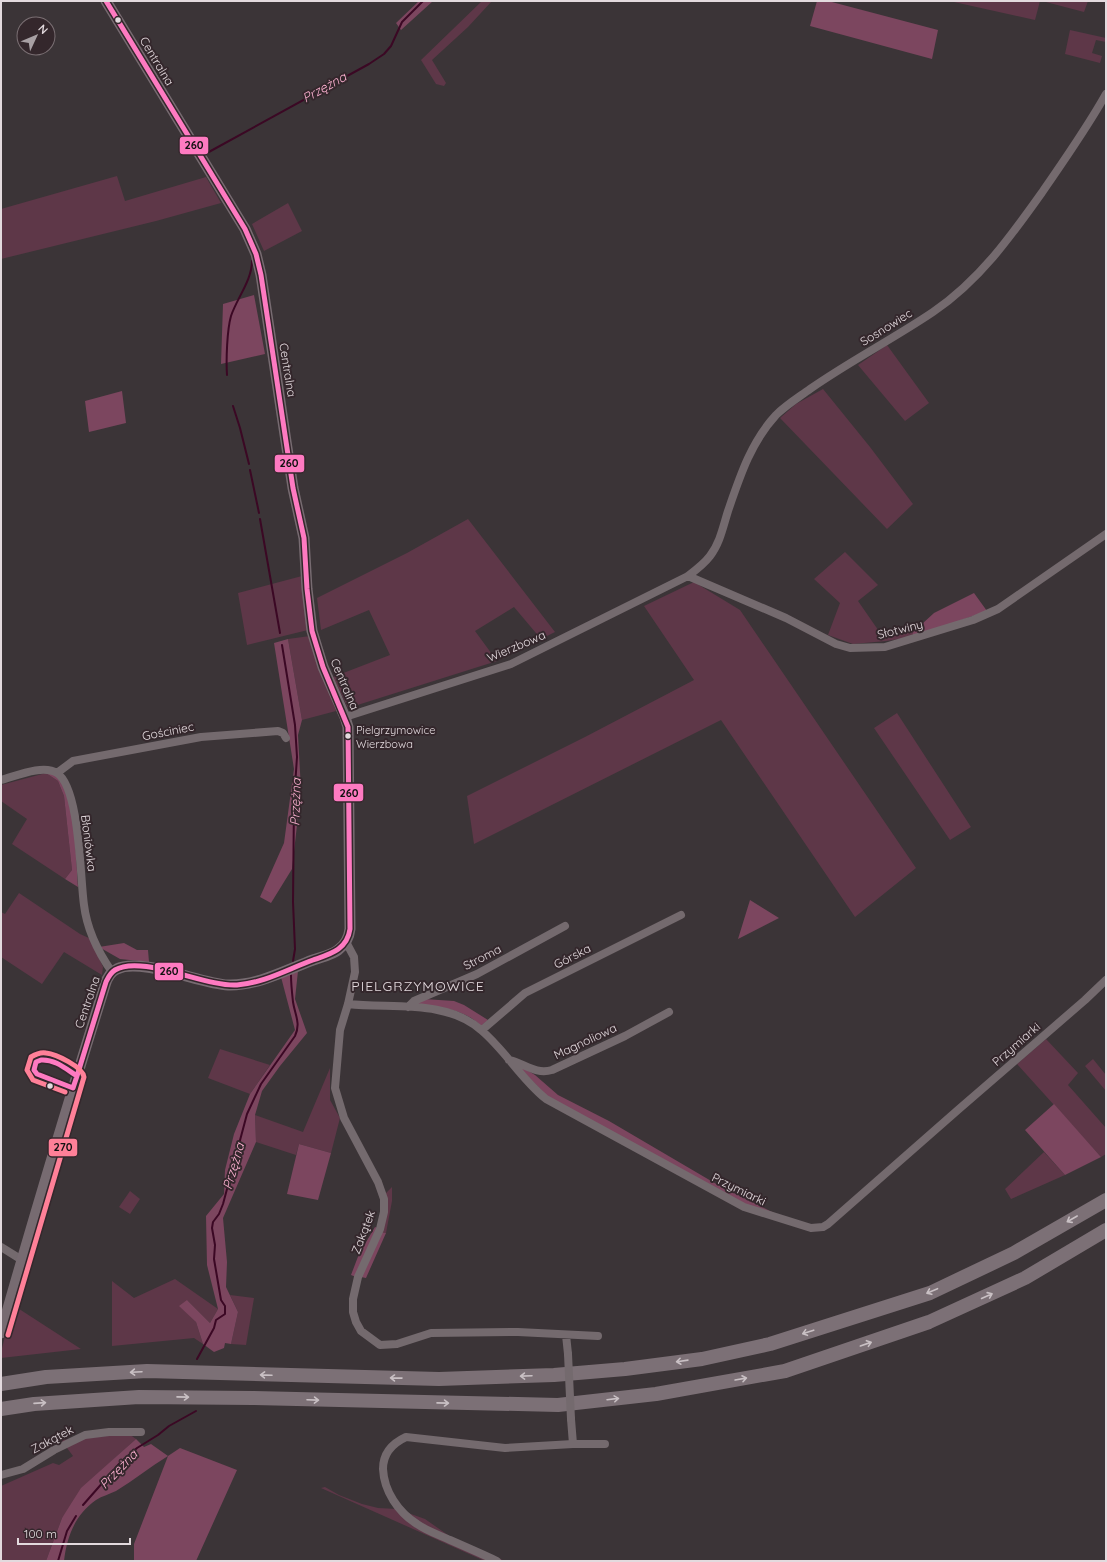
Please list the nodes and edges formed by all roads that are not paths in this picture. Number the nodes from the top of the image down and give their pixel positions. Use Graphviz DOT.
graph roads {
  1 [pos="106,1"];
  2 [pos="1106,94"];
  3 [pos="1106,534"];
  4 [pos="688,576"];
  5 [pos="345,717"];
  6 [pos="286,738"];
  7 [pos="57,773"];
  8 [pos="1,780"];
  9 [pos="681,915"];
  10 [pos="565,926"];
  11 [pos="346,942"];
  12 [pos="112,972"];
  13 [pos="1106,980"];
  14 [pos="348,1004"];
  15 [pos="408,1007"];
  16 [pos="669,1012"];
  17 [pos="482,1030"];
  18 [pos="509,1060"];
  19 [pos="1106,1200"];
  20 [pos="1106,1230"];
  21 [pos="1,1247"];
  22 [pos="22,1260"];
  23 [pos="1,1333"];
  24 [pos="566,1335"];
  25 [pos="598,1336"];
  26 [pos="1,1384"];
  27 [pos="1,1409"];
  28 [pos="141,1432"];
  29 [pos="573,1444"];
  30 [pos="605,1444"];
  31 [pos="1,1475"];
  32 [pos="497,1561"];
  1 -- 5 [label="street, Centralna"];
  2 -- 4 [label="street, Sosnowiec"];
  3 -- 4 [label="street, Słotwiny"];
  4 -- 5 [label="street, Wierzbowa"];
  5 -- 11 [label="street, Centralna"];
  6 -- 7 [label="street, Gościniec"];
  7 -- 8 [label="street"];
  7 -- 12 [label="street, Błoniówka"];
  9 -- 17 [label="street, Górska"];
  10 -- 15 [label="street, Stroma"];
  11 -- 12 [label="street, Centralna"];
  11 -- 14 [label="street, Zakątek"];
  12 -- 22 [label="street, Centralna"];
  13 -- 18 [label="street, Przymiarki"];
  14 -- 15 [label="street, Przymiarki"];
  14 -- 24 [label="street, Zakątek"];
  15 -- 17 [label="street, Przymiarki"];
  16 -- 18 [label="street, Magnoliowa"];
  17 -- 18 [label="street, Przymiarki"];
  19 -- 26 [label="highway, one-way"];
  27 -- 20 [label="highway, one-way"];
  21 -- 22 [label="street"];
  22 -- 23 [label="street, Centralna"];
  24 -- 25 [label="street, Zakątek"];
  24 -- 29 [label="street, bridge"];
  28 -- 31 [label="street, Zakątek"];
  29 -- 30 [label="street"];
  29 -- 32 [label="street"];
}
